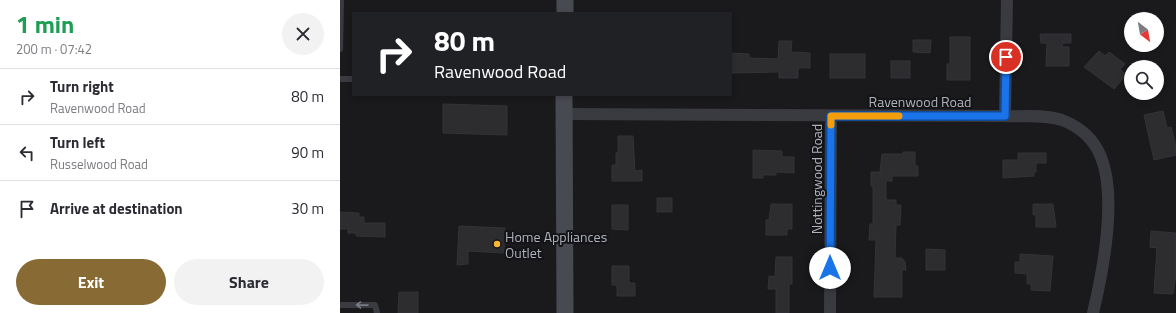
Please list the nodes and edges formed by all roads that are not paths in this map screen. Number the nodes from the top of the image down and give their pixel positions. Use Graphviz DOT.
graph roads {
  1 [pos="341,0"];
  2 [pos="565,0"];
  3 [pos="1006,0"];
  4 [pos="564,12"];
  5 [pos="340,49"];
  6 [pos="340,78"];
  7 [pos="352,79"];
  8 [pos="564,96"];
  9 [pos="565,114"];
  10 [pos="831,116"];
  11 [pos="1005,116"];
  12 [pos="340,305"];
  13 [pos="377,313"];
  14 [pos="565,313"];
  15 [pos="830,313"];
  16 [pos="1093,313"];
  1 -- 5 [label="lane"];
  2 -- 4 [label="main road"];
  3 -- 11 [label="street"];
  6 -- 7 [label="lane"];
  8 -- 9 [label="main road"];
  9 -- 10 [label="street, Ravenwood Road"];
  9 -- 14 [label="main road"];
  10 -- 11 [label="street, Ravenwood Road"];
  10 -- 15 [label="street, Nottingwood Road"];
  11 -- 16 [label="street, Ravenwood Road"];
  13 -- 12 [label="lane, one-way"];
}
